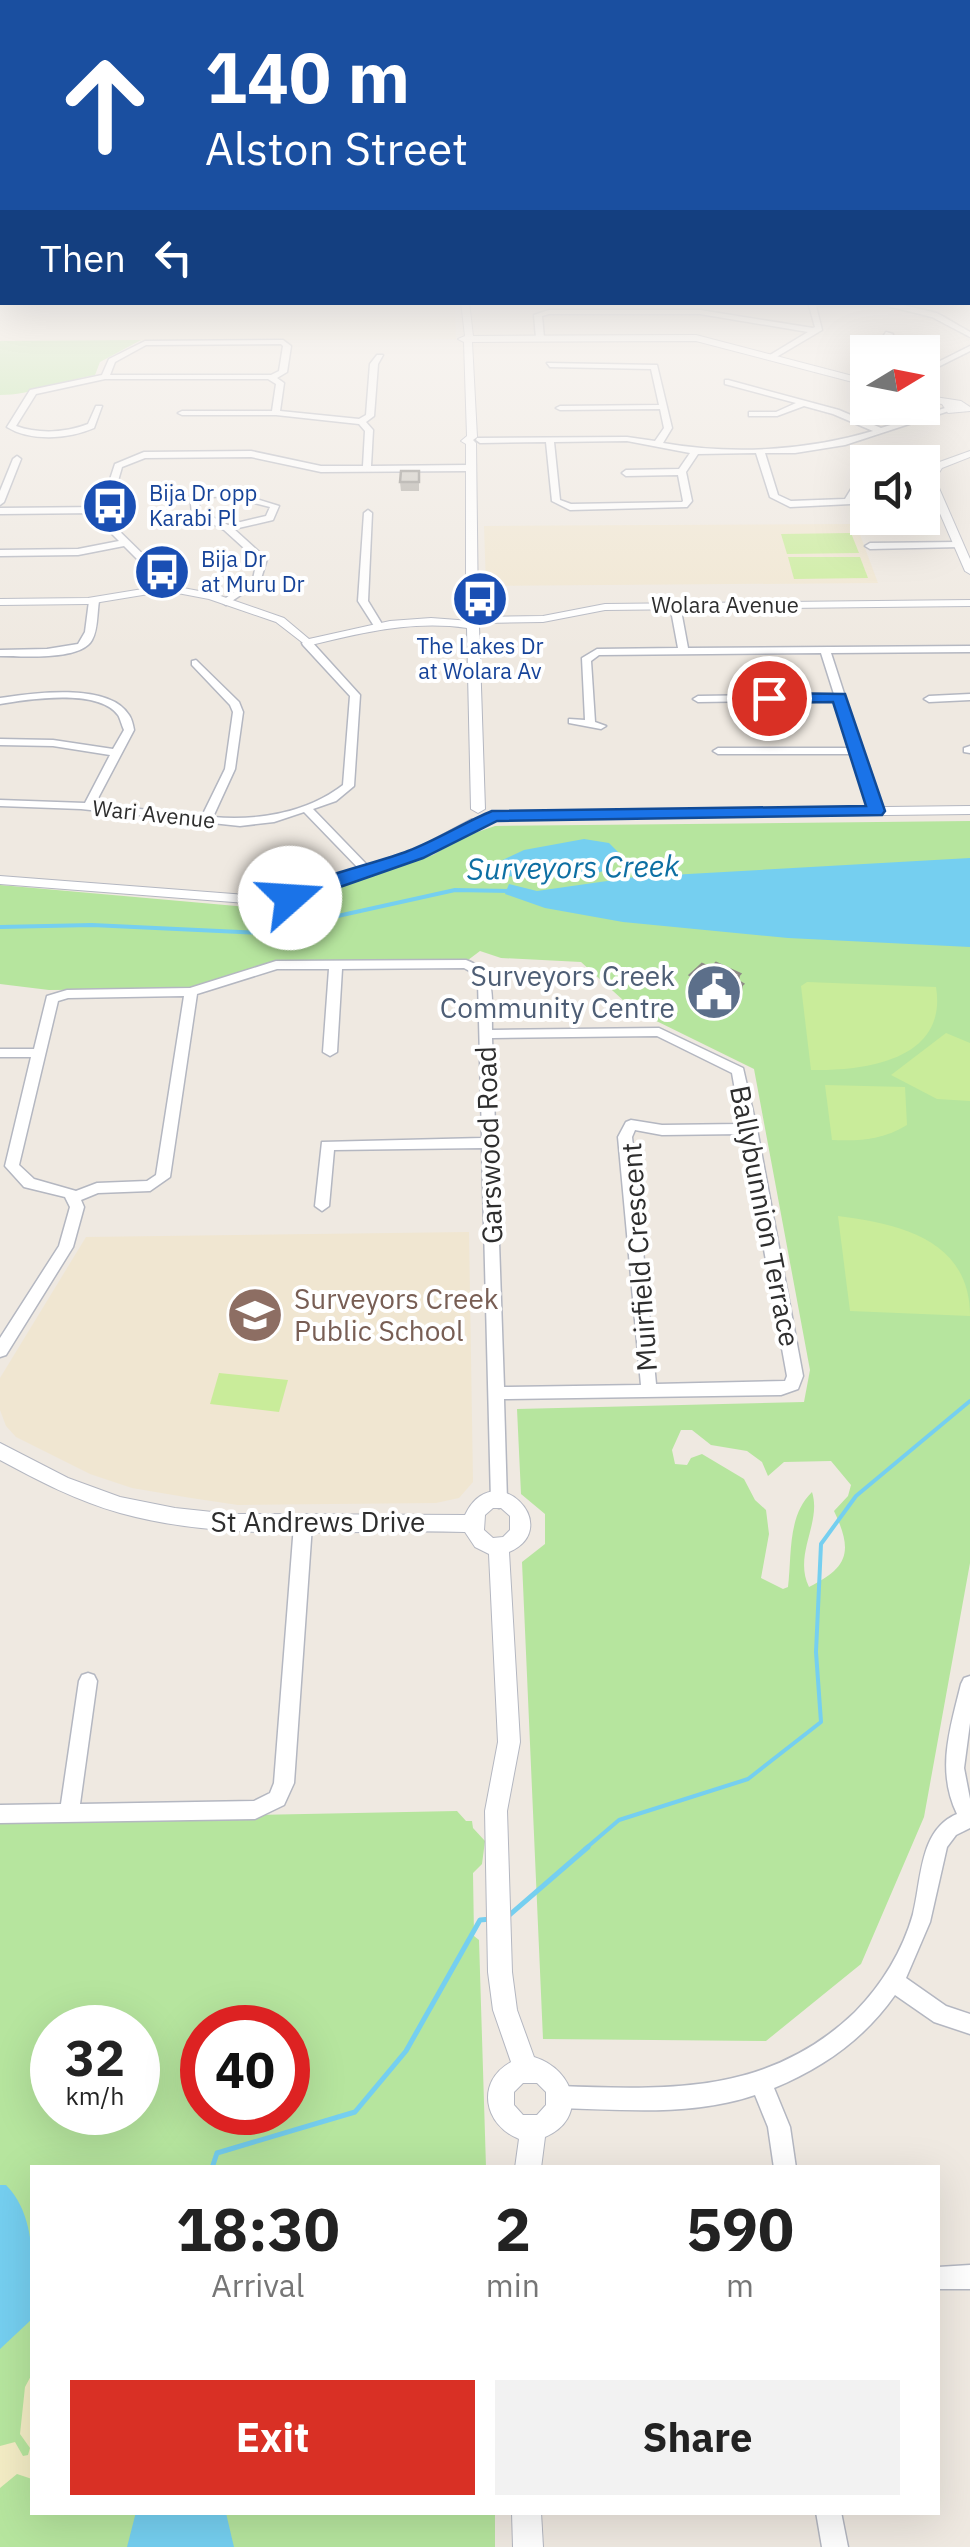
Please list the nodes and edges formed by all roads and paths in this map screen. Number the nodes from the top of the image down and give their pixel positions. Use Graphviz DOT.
graph roads {
  1 [pos="19,414"];
  2 [pos="96,414"];
  3 [pos="182,414"];
  4 [pos="195,414"];
  5 [pos="284,414"];
  6 [pos="370,414"];
  7 [pos="473,414"];
  8 [pos="665,414"];
  9 [pos="752,414"];
  10 [pos="756,414"];
  11 [pos="832,414"];
  12 [pos="931,414"];
  13 [pos="361,422"];
  14 [pos="880,432"];
  15 [pos="474,440"];
  16 [pos="550,440"];
  17 [pos="658,444"];
  18 [pos="695,451"];
  19 [pos="760,451"];
  20 [pos="970,454"];
  21 [pos="17,459"];
  22 [pos="940,465"];
  23 [pos="469,468"];
  24 [pos="367,469"];
  25 [pos="682,472"];
  26 [pos="626,473"];
  27 [pos="850,499"];
  28 [pos="0,502"];
  29 [pos="940,508"];
  30 [pos="0,510"];
  31 [pos="104,510"];
  32 [pos="368,513"];
  33 [pos="227,528"];
  34 [pos="124,542"];
  35 [pos="958,545"];
  36 [pos="870,546"];
  37 [pos="0,553"];
  38 [pos="970,570"];
  39 [pos="156,587"];
  40 [pos="94,601"];
  41 [pos="0,602"];
  42 [pos="226,602"];
  43 [pos="970,603"];
  44 [pos="675,605"];
  45 [pos="472,620"];
  46 [pos="378,624"];
  47 [pos="307,643"];
  48 [pos="970,649"];
  49 [pos="825,650"];
  50 [pos="684,651"];
  51 [pos="0,653"];
  52 [pos="196,662"];
  53 [pos="970,697"];
  54 [pos="840,698"];
  55 [pos="698,699"];
  56 [pos="930,699"];
  57 [pos="0,701"];
  58 [pos="573,722"];
  59 [pos="0,742"];
  60 [pos="718,751"];
  61 [pos="856,751"];
  62 [pos="118,753"];
  63 [pos="0,802"];
  64 [pos="88,807"];
  65 [pos="307,809"];
  66 [pos="970,810"];
  67 [pos="876,811"];
  68 [pos="475,816"];
  69 [pos="206,820"];
  70 [pos="368,871"];
  71 [pos="0,880"];
  72 [pos="336,964"];
  73 [pos="190,992"];
  74 [pos="486,1034"];
  75 [pos="330,1052"];
  76 [pos="37,1053"];
  77 [pos="0,1054"];
  78 [pos="750,1128"];
  79 [pos="489,1143"];
  80 [pos="74,1197"];
  81 [pos="322,1206"];
  82 [pos="0,1351"];
  83 [pos="649,1390"];
  84 [pos="495,1394"];
  85 [pos="0,1451"];
  86 [pos="499,1501"];
  87 [pos="471,1524"];
  88 [pos="303,1525"];
  89 [pos="499,1544"];
  90 [pos="88,1681"];
  91 [pos="970,1684"];
  92 [pos="69,1812"];
  93 [pos="0,1814"];
  94 [pos="970,1819"];
  95 [pos="893,1981"];
  96 [pos="970,2024"];
  97 [pos="526,2070"];
  98 [pos="761,2082"];
  99 [pos="560,2096"];
  100 [pos="533,2130"];
  101 [pos="528,2165"];
  102 [pos="785,2165"];
  103 [pos="970,2277"];
  104 [pos="940,2278"];
  105 [pos="526,2515"];
  106 [pos="829,2515"];
  107 [pos="528,2547"];
  108 [pos="835,2547"];
  1 -- 2 [label="street"];
  3 -- 4 [label="street"];
  5 -- 13 [label="street"];
  6 -- 13 [label="street"];
  7 -- 15 [label="street"];
  8 -- 17 [label="street"];
  9 -- 10 [label="street"];
  11 -- 14 [label="street"];
  12 -- 14 [label="street"];
  13 -- 24 [label="street"];
  14 -- 19 [label="street"];
  15 -- 16 [label="street"];
  15 -- 23 [label="street"];
  16 -- 17 [label="street"];
  16 -- 25 [label="street"];
  17 -- 18 [label="street"];
  18 -- 19 [label="street"];
  18 -- 25 [label="street"];
  19 -- 27 [label="street"];
  20 -- 22 [label="street"];
  21 -- 28 [label="street"];
  23 -- 24 [label="street"];
  23 -- 45 [label="street"];
  24 -- 31 [label="street"];
  25 -- 26 [label="street"];
  29 -- 35 [label="street"];
  30 -- 31 [label="street"];
  31 -- 34 [label="street"];
  32 -- 46 [label="street"];
  33 -- 33 [label="street"];
  33 -- 42 [label="street"];
  34 -- 37 [label="street"];
  34 -- 39 [label="street"];
  35 -- 36 [label="street"];
  35 -- 38 [label="street"];
  39 -- 40 [label="street"];
  39 -- 42 [label="street"];
  40 -- 41 [label="street"];
  40 -- 51 [label="street"];
  42 -- 47 [label="street"];
  43 -- 44 [label="street, Wolara Avenue"];
  44 -- 45 [label="street, Wolara Avenue"];
  44 -- 50 [label="street"];
  45 -- 46 [label="street, Wolara Avenue"];
  45 -- 68 [label="street"];
  46 -- 47 [label="street, Wolara Avenue"];
  47 -- 65 [label="street, Wari Avenue"];
  48 -- 49 [label="street"];
  49 -- 50 [label="street"];
  49 -- 54 [label="street"];
  50 -- 58 [label="street"];
  52 -- 69 [label="street"];
  53 -- 56 [label="street"];
  54 -- 55 [label="street"];
  54 -- 61 [label="street"];
  57 -- 62 [label="street"];
  59 -- 62 [label="street"];
  60 -- 61 [label="street"];
  61 -- 67 [label="street"];
  62 -- 64 [label="street"];
  63 -- 64 [label="street, Wari Avenue"];
  64 -- 69 [label="street, Wari Avenue"];
  65 -- 69 [label="street, Wari Avenue"];
  65 -- 70 [label="street"];
  66 -- 67 [label="street"];
  67 -- 68 [label="street"];
  68 -- 70 [label="street"];
  70 -- 71 [label="street"];
  72 -- 73 [label="street"];
  72 -- 74 [label="street, Garswood Road"];
  72 -- 75 [label="street"];
  73 -- 76 [label="street"];
  73 -- 80 [label="street"];
  74 -- 78 [label="street, Ballybunnion Terrace"];
  74 -- 79 [label="street, Garswood Road"];
  76 -- 77 [label="street"];
  76 -- 80 [label="street"];
  78 -- 83 [label="street, Muirfield Crescent"];
  78 -- 83 [label="street, Ballybunnion Terrace"];
  79 -- 81 [label="street"];
  79 -- 84 [label="street, Garswood Road"];
  80 -- 82 [label="street"];
  83 -- 84 [label="street, Ballybunnion Terrace"];
  84 -- 86 [label="street, Garswood Road"];
  85 -- 88 [label="street, St Andrews Drive"];
  86 -- 87 [label="street"];
  86 -- 89 [label="street"];
  87 -- 88 [label="street, St Andrews Drive"];
  87 -- 89 [label="street"];
  88 -- 92 [label="street"];
  89 -- 97 [label="street"];
  90 -- 92 [label="street"];
  91 -- 94 [label="street"];
  92 -- 93 [label="street"];
  94 -- 95 [label="street"];
  95 -- 96 [label="street"];
  95 -- 98 [label="street"];
  97 -- 99 [label="street"];
  97 -- 100 [label="street"];
  98 -- 99 [label="street"];
  98 -- 102 [label="street"];
  99 -- 100 [label="street"];
  100 -- 101 [label="street"];
  103 -- 104 [label="street"];
  105 -- 107 [label="street"];
  106 -- 108 [label="street"];
}
